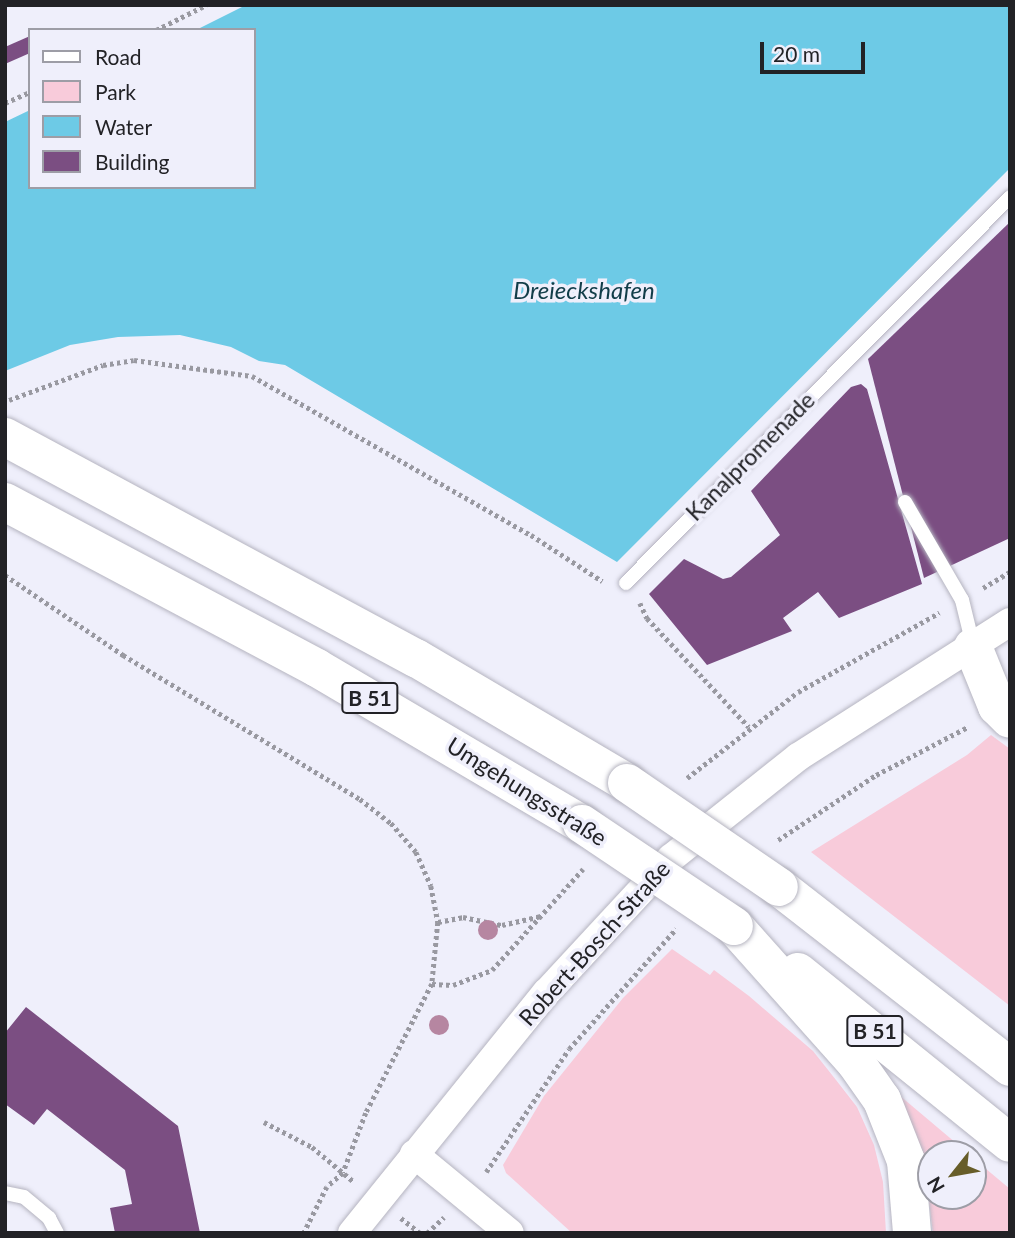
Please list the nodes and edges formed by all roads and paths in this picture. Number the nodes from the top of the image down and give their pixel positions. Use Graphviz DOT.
graph roads {
  1 [pos="205,5"];
  2 [pos="160,28"];
  3 [pos="28,93"];
  4 [pos="5,103"];
  5 [pos="1010,197"];
  6 [pos="5,402"];
  7 [pos="5,438"];
  8 [pos="5,502"];
  9 [pos="905,502"];
  10 [pos="5,575"];
  11 [pos="626,583"];
  12 [pos="938,613"];
  13 [pos="1010,622"];
  14 [pos="973,647"];
  15 [pos="1010,668"];
  16 [pos="1010,719"];
  17 [pos="541,915"];
  18 [pos="438,922"];
  19 [pos="734,926"];
  20 [pos="975,1037"];
  21 [pos="1010,1052"];
  22 [pos="1010,1067"];
  23 [pos="264,1122"];
  24 [pos="1010,1143"];
  25 [pos="414,1154"];
  26 [pos="343,1173"];
  27 [pos="5,1193"];
  28 [pos="57,1233"];
  29 [pos="304,1233"];
  30 [pos="352,1233"];
  31 [pos="510,1233"];
  32 [pos="912,1233"];
  1 -- 2 [label="path"];
  3 -- 4 [label="path"];
  5 -- 11 [label="lane, Kanalpromenade"];
  6 -- 11 [label="path"];
  7 -- 20 [label="highway, B 51, bridge"];
  8 -- 19 [label="highway, Umgehungsstraße / B 51, bridge"];
  9 -- 14 [label="lane"];
  10 -- 18 [label="path"];
  11 -- 12 [label="path"];
  13 -- 14 [label="street, Robert-Bosch-Straße"];
  14 -- 15 [label="highway"];
  14 -- 16 [label="highway"];
  14 -- 25 [label="street, Robert-Bosch-Straße"];
  17 -- 18 [label="path"];
  18 -- 26 [label="path"];
  19 -- 24 [label="highway, Umgehungsstraße / B 51"];
  19 -- 32 [label="highway"];
  20 -- 21 [label="highway"];
  20 -- 22 [label="highway, B 51"];
  23 -- 26 [label="path"];
  25 -- 30 [label="street, Robert-Bosch-Straße"];
  25 -- 31 [label="street"];
  26 -- 29 [label="path"];
  27 -- 28 [label="lane"];
}
